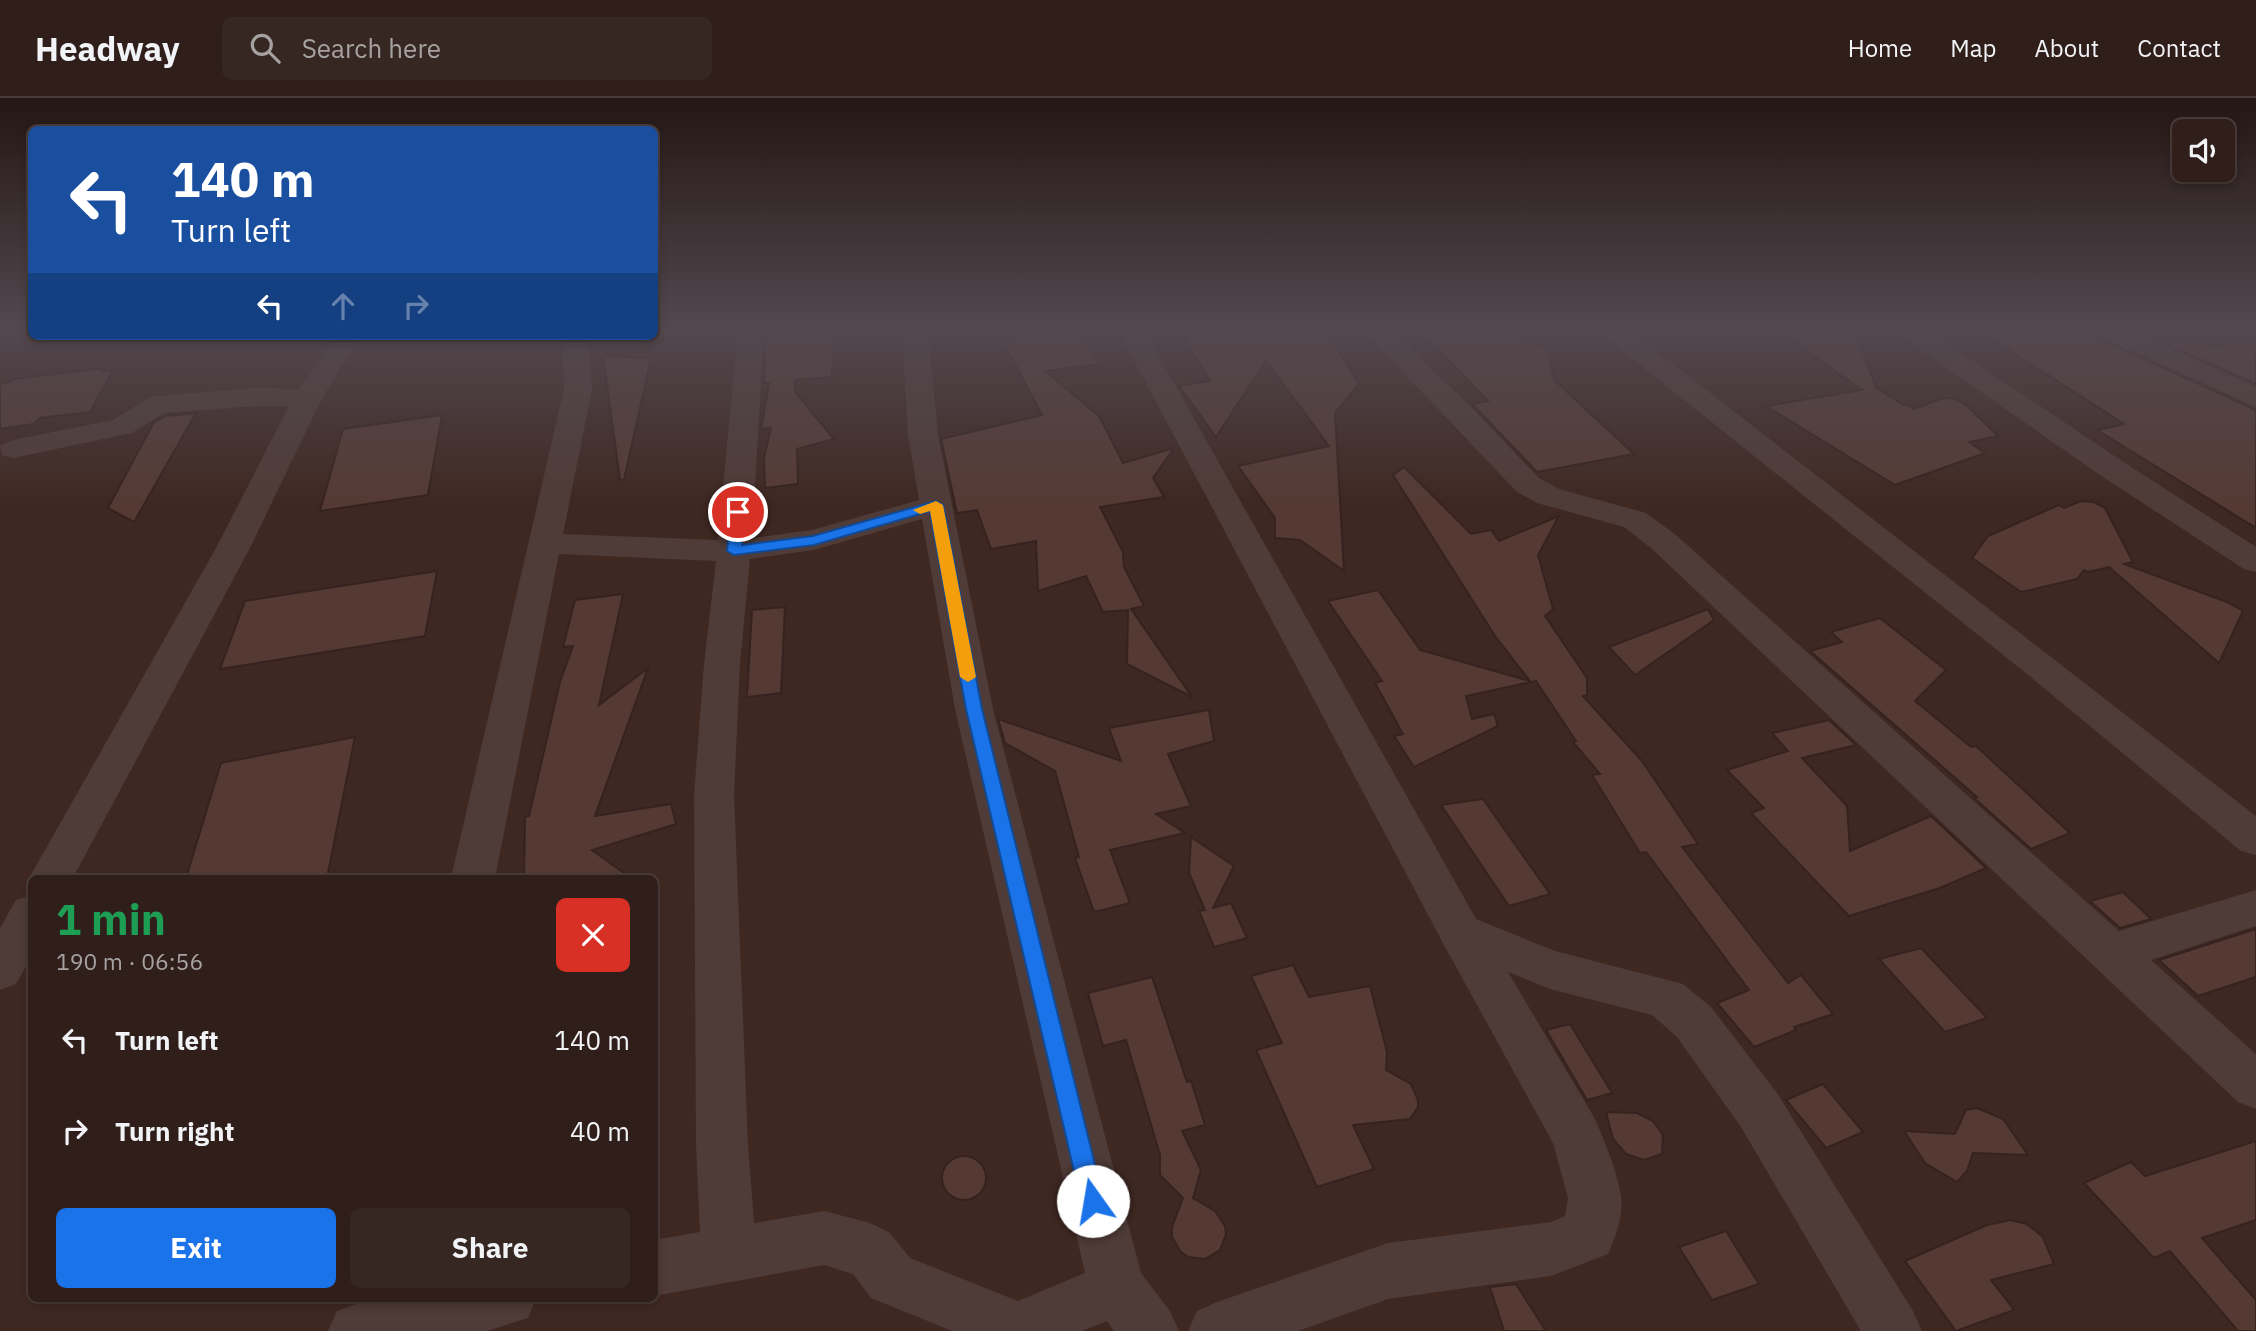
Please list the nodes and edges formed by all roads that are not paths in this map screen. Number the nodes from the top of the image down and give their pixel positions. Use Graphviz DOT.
graph roads {
  1 [pos="315,388"];
  2 [pos="578,388"];
  3 [pos="747,388"];
  4 [pos="919,388"];
  5 [pos="1162,388"];
  6 [pos="1435,388"];
  7 [pos="1686,388"];
  8 [pos="1994,388"];
  9 [pos="2233,388"];
  10 [pos="308,398"];
  11 [pos="2256,398"];
  12 [pos="13,449"];
  13 [pos="936,505"];
  14 [pos="545,543"];
  15 [pos="734,551"];
  16 [pos="2256,562"];
  17 [pos="2256,839"];
  18 [pos="53,875"];
  19 [pos="474,875"];
  20 [pos="2256,908"];
  21 [pos="28,920"];
  22 [pos="1460,932"];
  23 [pos="2111,953"];
  24 [pos="0,970"];
  25 [pos="2256,1086"];
  26 [pos="729,1253"];
  27 [pos="658,1267"];
  28 [pos="1117,1288"];
  29 [pos="482,1302"];
  30 [pos="385,1317"];
  31 [pos="1020,1330"];
  32 [pos="1150,1331"];
  33 [pos="1217,1331"];
  34 [pos="1893,1331"];
  1 -- 10 [label="street"];
  2 -- 14 [label="street"];
  3 -- 15 [label="street"];
  4 -- 13 [label="street"];
  5 -- 22 [label="street"];
  6 -- 23 [label="street"];
  7 -- 17 [label="street"];
  8 -- 16 [label="street"];
  9 -- 11 [label="street"];
  10 -- 12 [label="street"];
  10 -- 18 [label="street"];
  13 -- 15 [label="street"];
  13 -- 28 [label="street"];
  14 -- 15 [label="street"];
  14 -- 19 [label="street"];
  15 -- 26 [label="street"];
  20 -- 23 [label="street"];
  21 -- 24 [label="street"];
  22 -- 33 [label="street"];
  22 -- 34 [label="street"];
  23 -- 25 [label="street"];
  26 -- 27 [label="street"];
  26 -- 31 [label="street"];
  28 -- 31 [label="street"];
  28 -- 32 [label="street"];
  29 -- 30 [label="street"];
}
